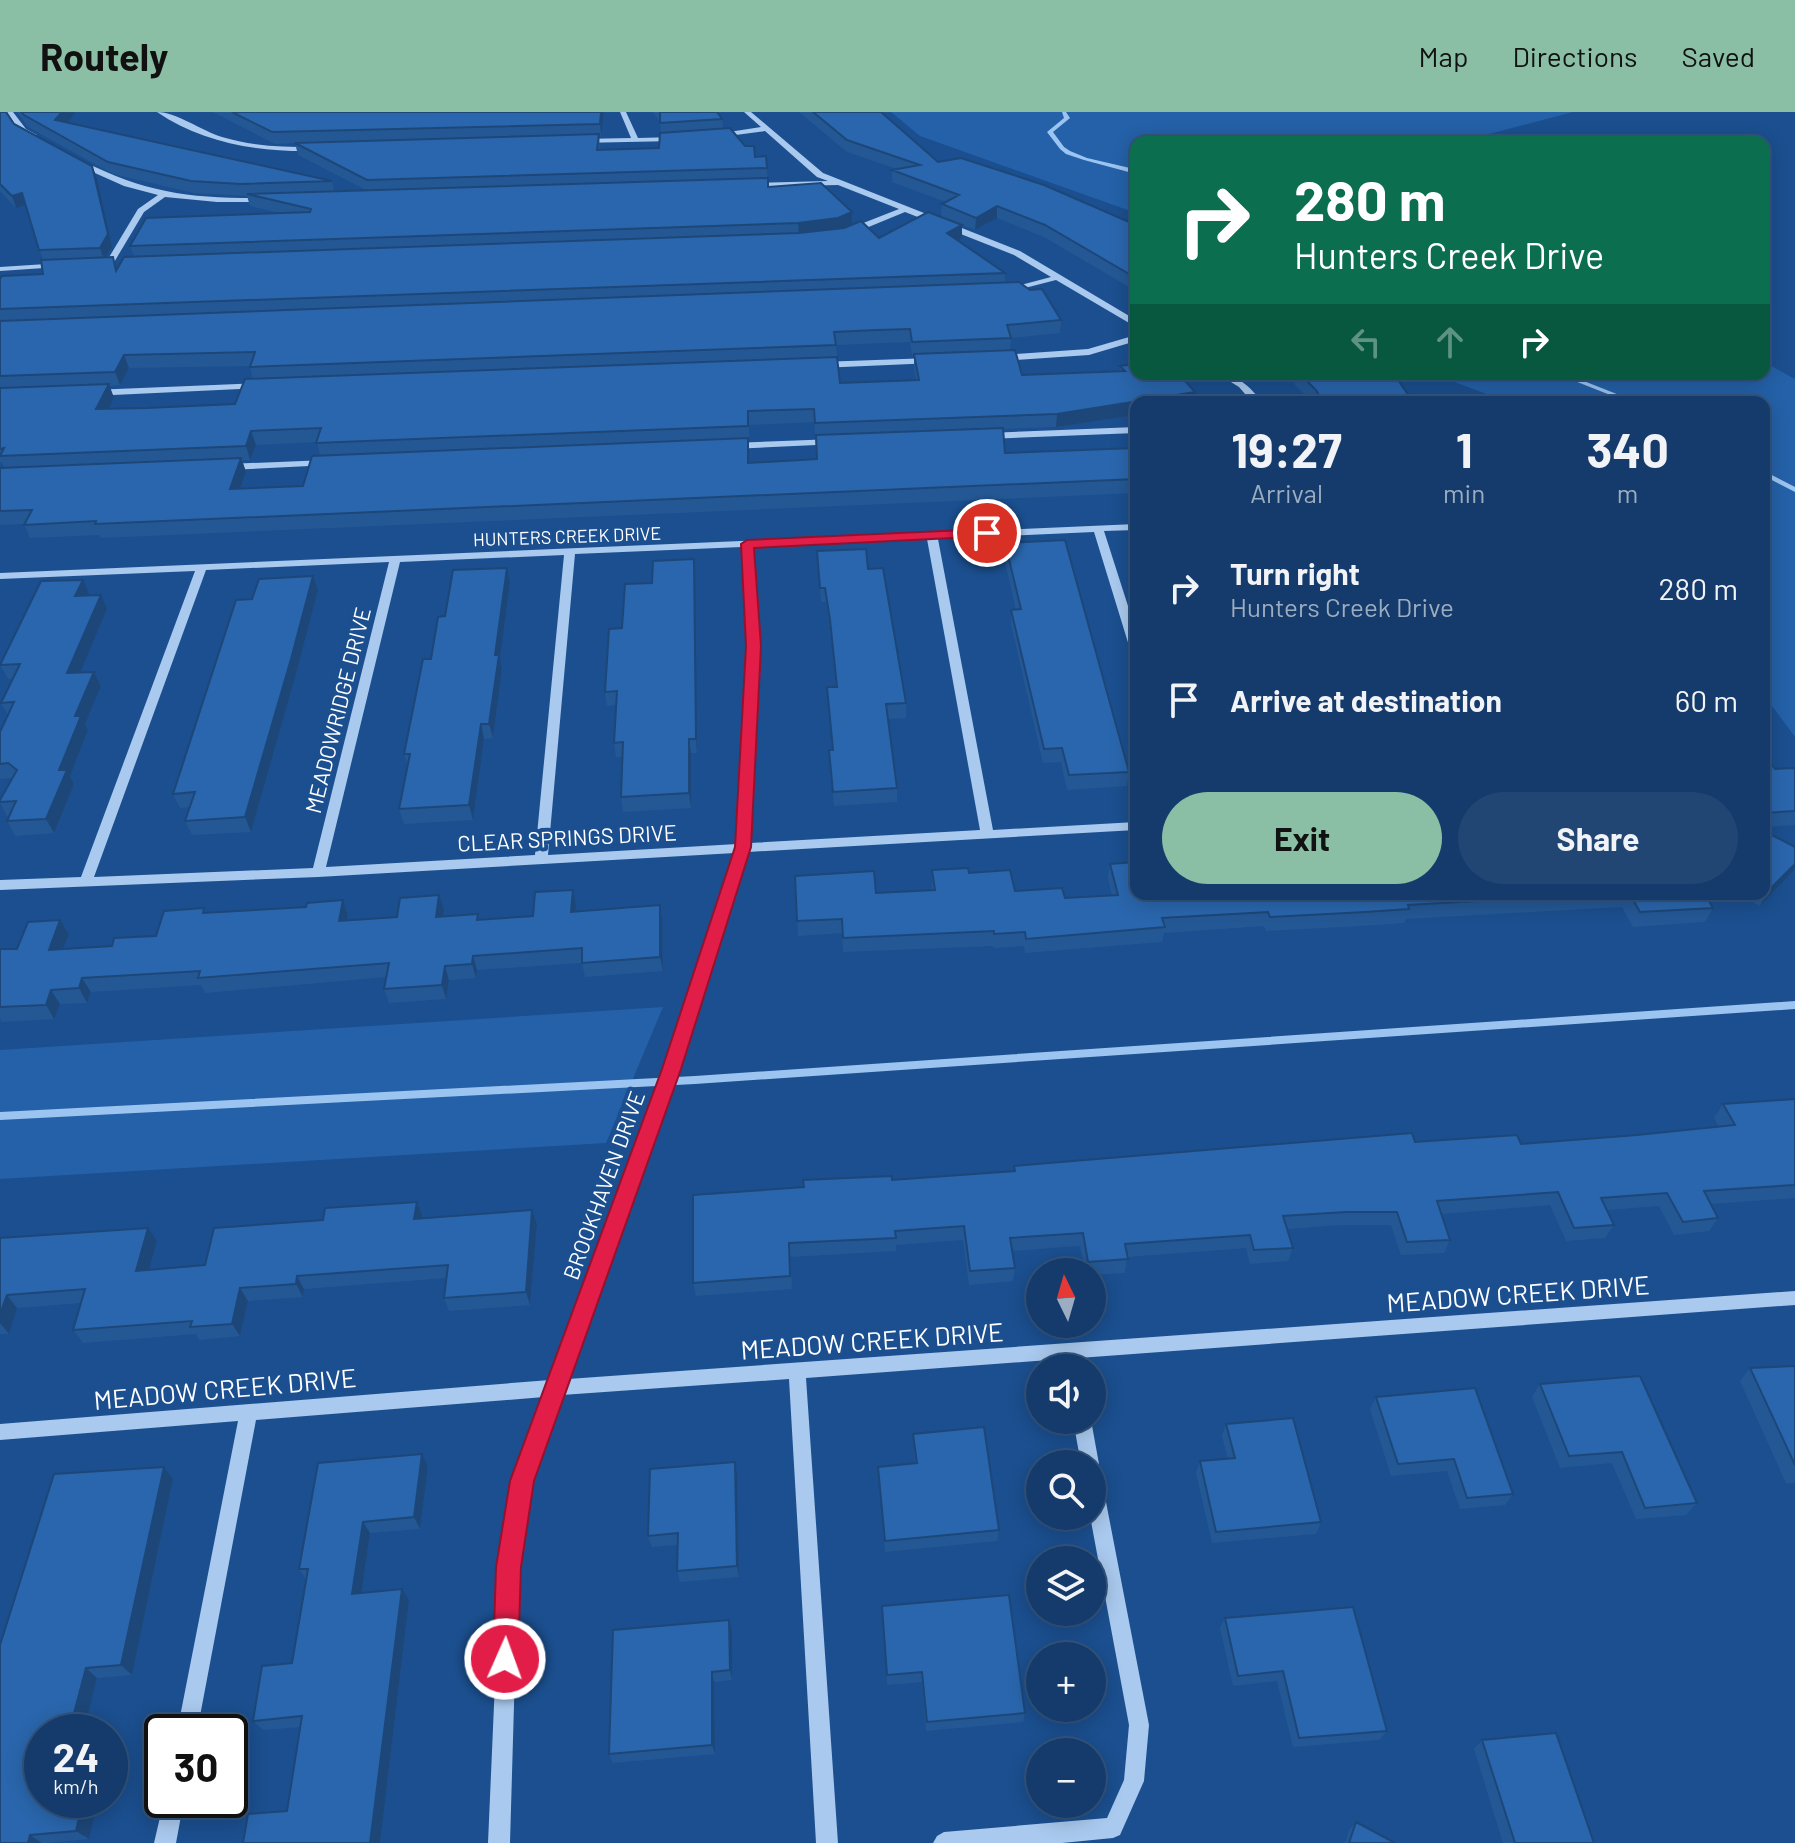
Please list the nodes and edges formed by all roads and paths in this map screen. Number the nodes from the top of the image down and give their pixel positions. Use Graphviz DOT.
graph roads {
  1 [pos="10,112"];
  2 [pos="160,112"];
  3 [pos="623,112"];
  4 [pos="747,112"];
  5 [pos="764,129"];
  6 [pos="692,138"];
  7 [pos="706,138"];
  8 [pos="636,140"];
  9 [pos="573,142"];
  10 [pos="49,145"];
  11 [pos="320,149"];
  12 [pos="75,160"];
  13 [pos="835,183"];
  14 [pos="739,186"];
  15 [pos="163,195"];
  16 [pos="277,200"];
  17 [pos="905,209"];
  18 [pos="841,235"];
  19 [pos="125,263"];
  20 [pos="93,264"];
  21 [pos="109,264"];
  22 [pos="78,265"];
  23 [pos="0,269"];
  24 [pos="1058,277"];
  25 [pos="999,292"];
  26 [pos="1130,320"];
  27 [pos="1130,340"];
  28 [pos="987,358"];
  29 [pos="940,360"];
  30 [pos="812,365"];
  31 [pos="1233,380"];
  32 [pos="271,386"];
  33 [pos="80,393"];
  34 [pos="1252,396"];
  35 [pos="1130,430"];
  36 [pos="978,436"];
  37 [pos="852,441"];
  38 [pos="726,447"];
  39 [pos="347,462"];
  40 [pos="221,467"];
  41 [pos="1130,527"];
  42 [pos="1098,528"];
  43 [pos="932,536"];
  44 [pos="747,544"];
  45 [pos="570,552"];
  46 [pos="395,559"];
  47 [pos="202,567"];
  48 [pos="0,576"];
  49 [pos="1130,630"];
  50 [pos="1130,826"];
  51 [pos="987,834"];
  52 [pos="743,847"];
  53 [pos="541,858"];
  54 [pos="318,872"];
  55 [pos="85,883"];
  56 [pos="0,885"];
  57 [pos="1795,1298"];
  58 [pos="1106,1357"];
  59 [pos="1026,1362"];
  60 [pos="797,1371"];
  61 [pos="554,1388"];
  62 [pos="249,1412"];
  63 [pos="0,1432"];
  64 [pos="1102,1530"];
  65 [pos="190,1714"];
  66 [pos="170,1818"];
  67 [pos="165,1843"];
  68 [pos="499,1843"];
  69 [pos="827,1843"];
  70 [pos="944,1843"];
  1 -- 10 [label="street"];
  2 -- 11 [label="street"];
  3 -- 8 [label="street"];
  4 -- 5 [label="street"];
  5 -- 7 [label="street"];
  5 -- 13 [label="street"];
  6 -- 8 [label="street"];
  8 -- 9 [label="street"];
  12 -- 15 [label="street"];
  13 -- 14 [label="street"];
  13 -- 17 [label="street"];
  15 -- 16 [label="street"];
  15 -- 21 [label="street"];
  17 -- 18 [label="street"];
  17 -- 24 [label="street"];
  19 -- 21 [label="street"];
  20 -- 21 [label="street"];
  22 -- 23 [label="street"];
  24 -- 25 [label="street"];
  24 -- 26 [label="street"];
  27 -- 28 [label="street"];
  29 -- 30 [label="street"];
  31 -- 34 [label="street"];
  32 -- 33 [label="street"];
  35 -- 36 [label="street"];
  37 -- 38 [label="street"];
  39 -- 40 [label="street"];
  41 -- 42 [label="street, HUNTERS CREEK DRIVE"];
  42 -- 43 [label="street, HUNTERS CREEK DRIVE"];
  42 -- 49 [label="street"];
  43 -- 44 [label="street, HUNTERS CREEK DRIVE"];
  43 -- 51 [label="street"];
  44 -- 45 [label="street, HUNTERS CREEK DRIVE"];
  44 -- 52 [label="street, BROOKHAVEN DRIVE"];
  45 -- 46 [label="street, HUNTERS CREEK DRIVE"];
  45 -- 53 [label="street"];
  46 -- 47 [label="street, HUNTERS CREEK DRIVE"];
  46 -- 54 [label="street, MEADOWRIDGE DRIVE"];
  47 -- 48 [label="street, HUNTERS CREEK DRIVE"];
  47 -- 55 [label="street"];
  50 -- 51 [label="street, CLEAR SPRINGS DRIVE"];
  51 -- 52 [label="street, CLEAR SPRINGS DRIVE"];
  52 -- 53 [label="street, CLEAR SPRINGS DRIVE"];
  52 -- 61 [label="street, BROOKHAVEN DRIVE"];
  53 -- 54 [label="street, CLEAR SPRINGS DRIVE"];
  54 -- 55 [label="street, CLEAR SPRINGS DRIVE"];
  55 -- 56 [label="street, CLEAR SPRINGS DRIVE"];
  57 -- 58 [label="street, MEADOW CREEK DRIVE"];
  59 -- 60 [label="street, MEADOW CREEK DRIVE"];
  60 -- 61 [label="street, MEADOW CREEK DRIVE"];
  60 -- 69 [label="street"];
  61 -- 62 [label="street, MEADOW CREEK DRIVE"];
  61 -- 68 [label="street, BROOKHAVEN DRIVE"];
  62 -- 63 [label="street, MEADOW CREEK DRIVE"];
  62 -- 65 [label="street"];
  64 -- 70 [label="street"];
  66 -- 67 [label="street"];
}
